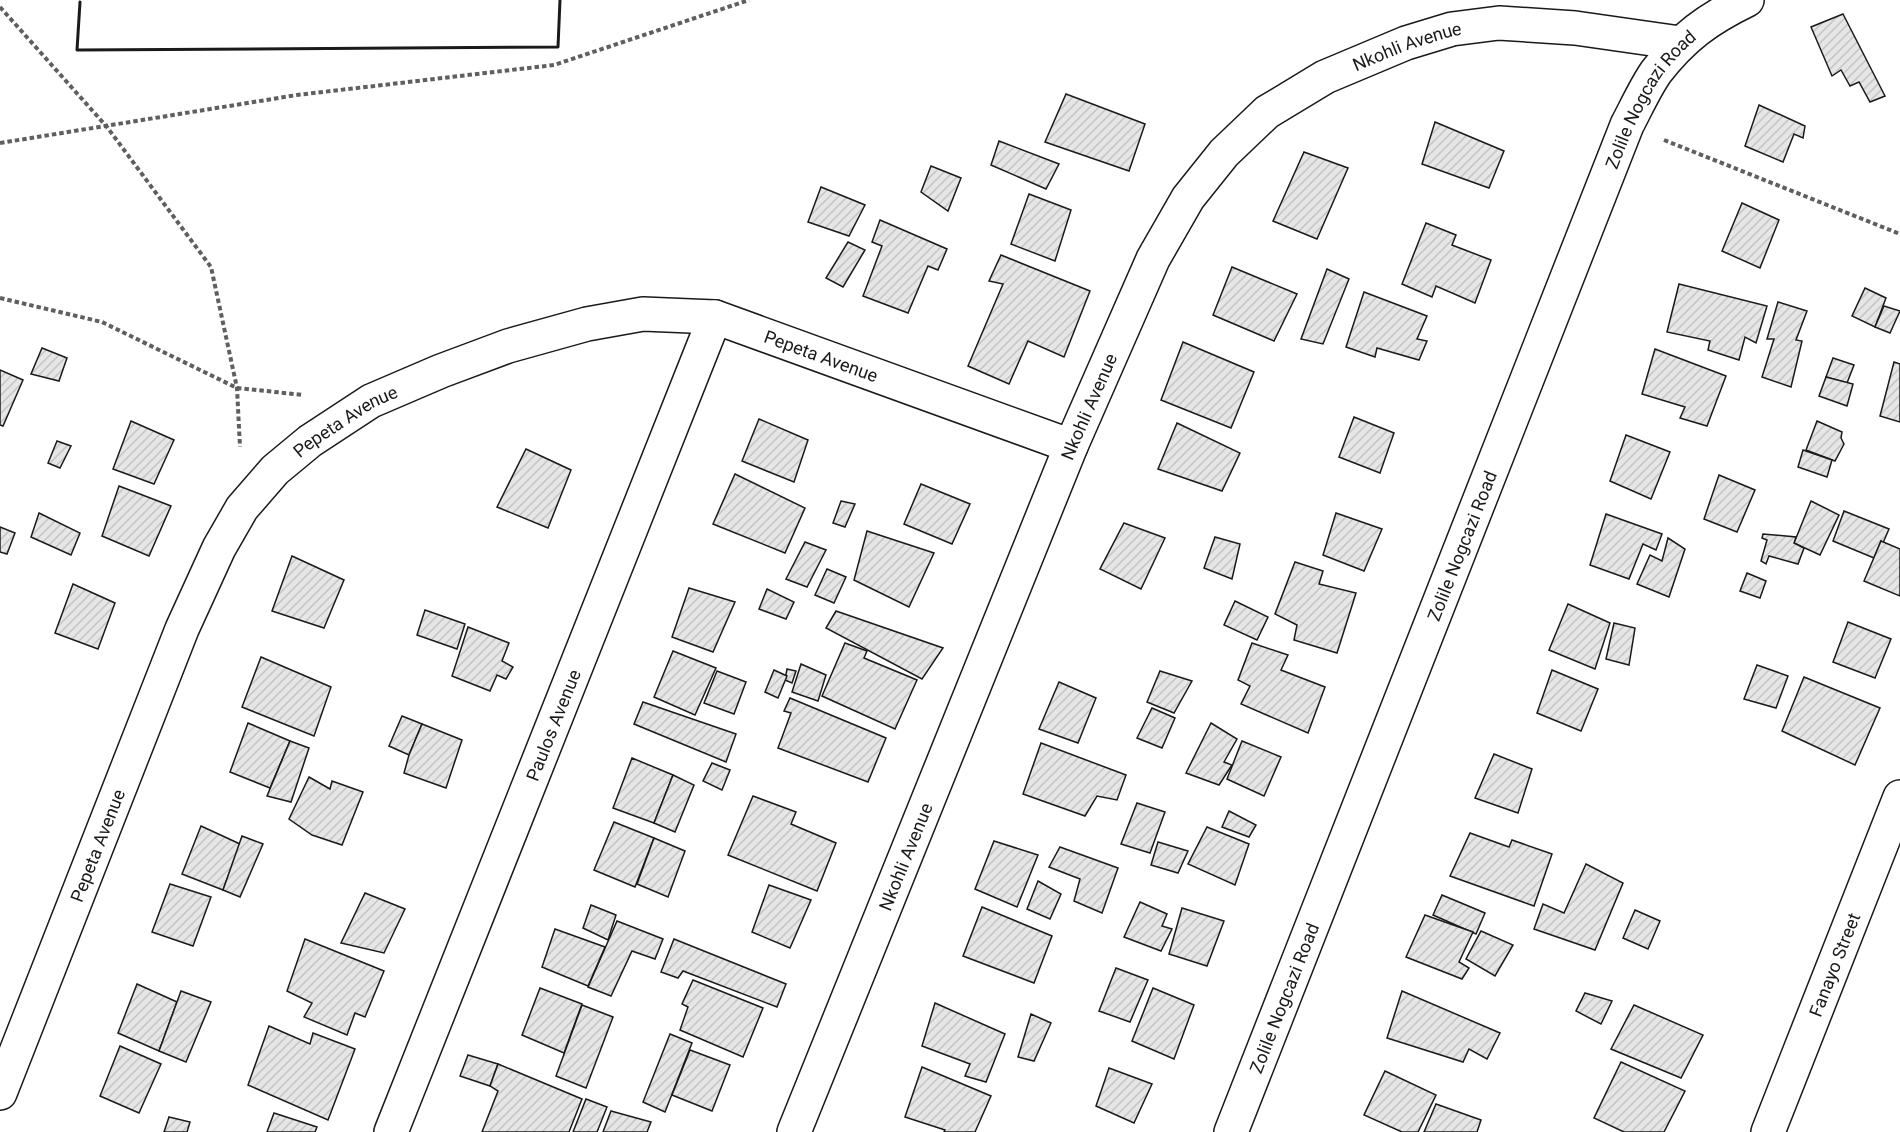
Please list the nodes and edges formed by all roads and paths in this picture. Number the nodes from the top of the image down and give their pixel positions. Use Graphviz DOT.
graph roads {
  1 [pos="749,0"];
  2 [pos="1747,0"];
  3 [pos="0,7"];
  4 [pos="1680,43"];
  5 [pos="1627,125"];
  6 [pos="107,127"];
  7 [pos="0,143"];
  8 [pos="1900,234"];
  9 [pos="0,298"];
  10 [pos="715,317"];
  11 [pos="237,388"];
  12 [pos="371,401"];
  13 [pos="1071,446"];
  14 [pos="242,508"];
  15 [pos="1900,797"];
  16 [pos="0,1093"];
  17 [pos="391,1132"];
  18 [pos="795,1132"];
  19 [pos="1231,1132"];
  20 [pos="1768,1132"];
  1 -- 6 [label="path"];
  2 -- 4 [label="street, Zolile Nogcazi Road"];
  3 -- 6 [label="path"];
  4 -- 5 [label="street, Zolile Nogcazi Road"];
  4 -- 13 [label="street, Nkohli Avenue"];
  5 -- 8 [label="path"];
  5 -- 19 [label="street, Zolile Nogcazi Road"];
  6 -- 7 [label="path"];
  6 -- 11 [label="path"];
  9 -- 11 [label="path"];
  10 -- 12 [label="street, Pepeta Avenue"];
  10 -- 13 [label="street, Pepeta Avenue"];
  10 -- 17 [label="street, Paulos Avenue"];
  11 -- 12 [label="path"];
  11 -- 14 [label="path"];
  12 -- 14 [label="street, Pepeta Avenue"];
  13 -- 18 [label="street, Nkohli Avenue"];
  14 -- 16 [label="street, Pepeta Avenue"];
  15 -- 20 [label="street, Fanayo Street"];
}
